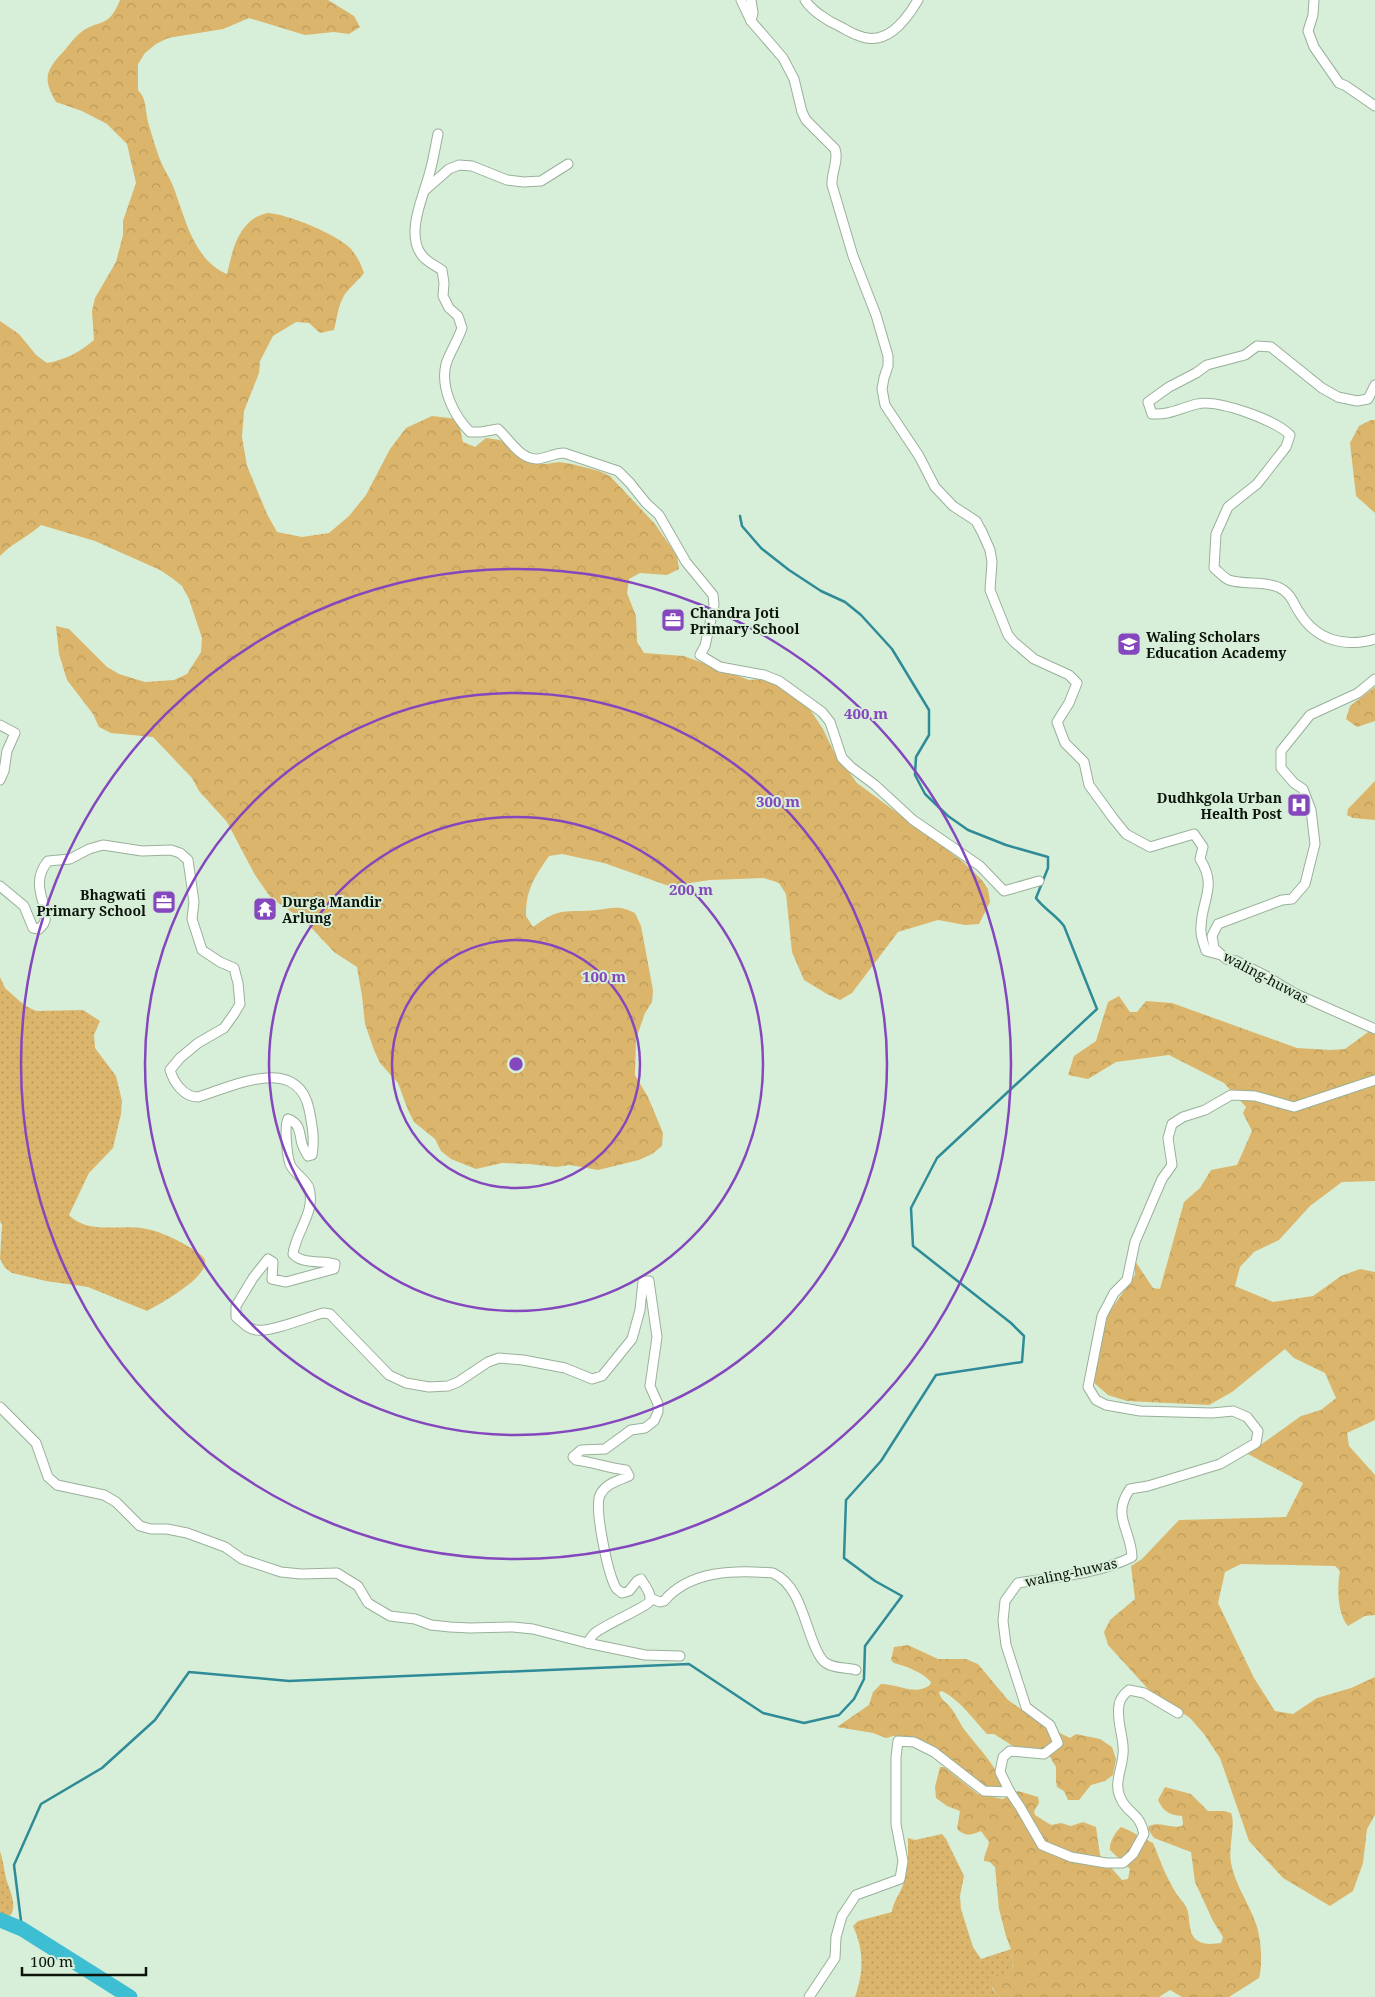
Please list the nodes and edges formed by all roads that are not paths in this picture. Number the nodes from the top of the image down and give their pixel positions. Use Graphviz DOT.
graph roads {
  1 [pos="741,0"];
  2 [pos="751,0"];
  3 [pos="805,0"];
  4 [pos="918,0"];
  5 [pos="1314,0"];
  6 [pos="751,21"];
  7 [pos="1375,106"];
  8 [pos="438,134"];
  9 [pos="568,164"];
  10 [pos="425,190"];
  11 [pos="1375,385"];
  12 [pos="1375,640"];
  13 [pos="1375,679"];
  14 [pos="0,724"];
  15 [pos="0,780"];
  16 [pos="1039,881"];
  17 [pos="0,886"];
  18 [pos="1221,955"];
  19 [pos="1375,1029"];
  20 [pos="1375,1080"];
  21 [pos="0,1407"];
  22 [pos="650,1598"];
  23 [pos="587,1643"];
  24 [pos="680,1656"];
  25 [pos="856,1670"];
  26 [pos="1178,1713"];
  27 [pos="1010,1792"];
  28 [pos="809,1997"];
  1 -- 6 [label="street"];
  2 -- 6 [label="street"];
  3 -- 4 [label="street"];
  5 -- 7 [label="street"];
  6 -- 18 [label="street"];
  8 -- 10 [label="street"];
  9 -- 10 [label="street"];
  10 -- 16 [label="street"];
  11 -- 12 [label="street"];
  13 -- 18 [label="street, waling-huwas"];
  14 -- 15 [label="street"];
  17 -- 22 [label="street"];
  18 -- 19 [label="street, waling-huwas"];
  20 -- 27 [label="street, waling-huwas"];
  21 -- 23 [label="street"];
  22 -- 23 [label="street"];
  22 -- 25 [label="street"];
  23 -- 24 [label="street"];
  26 -- 27 [label="street"];
  27 -- 28 [label="street"];
}
